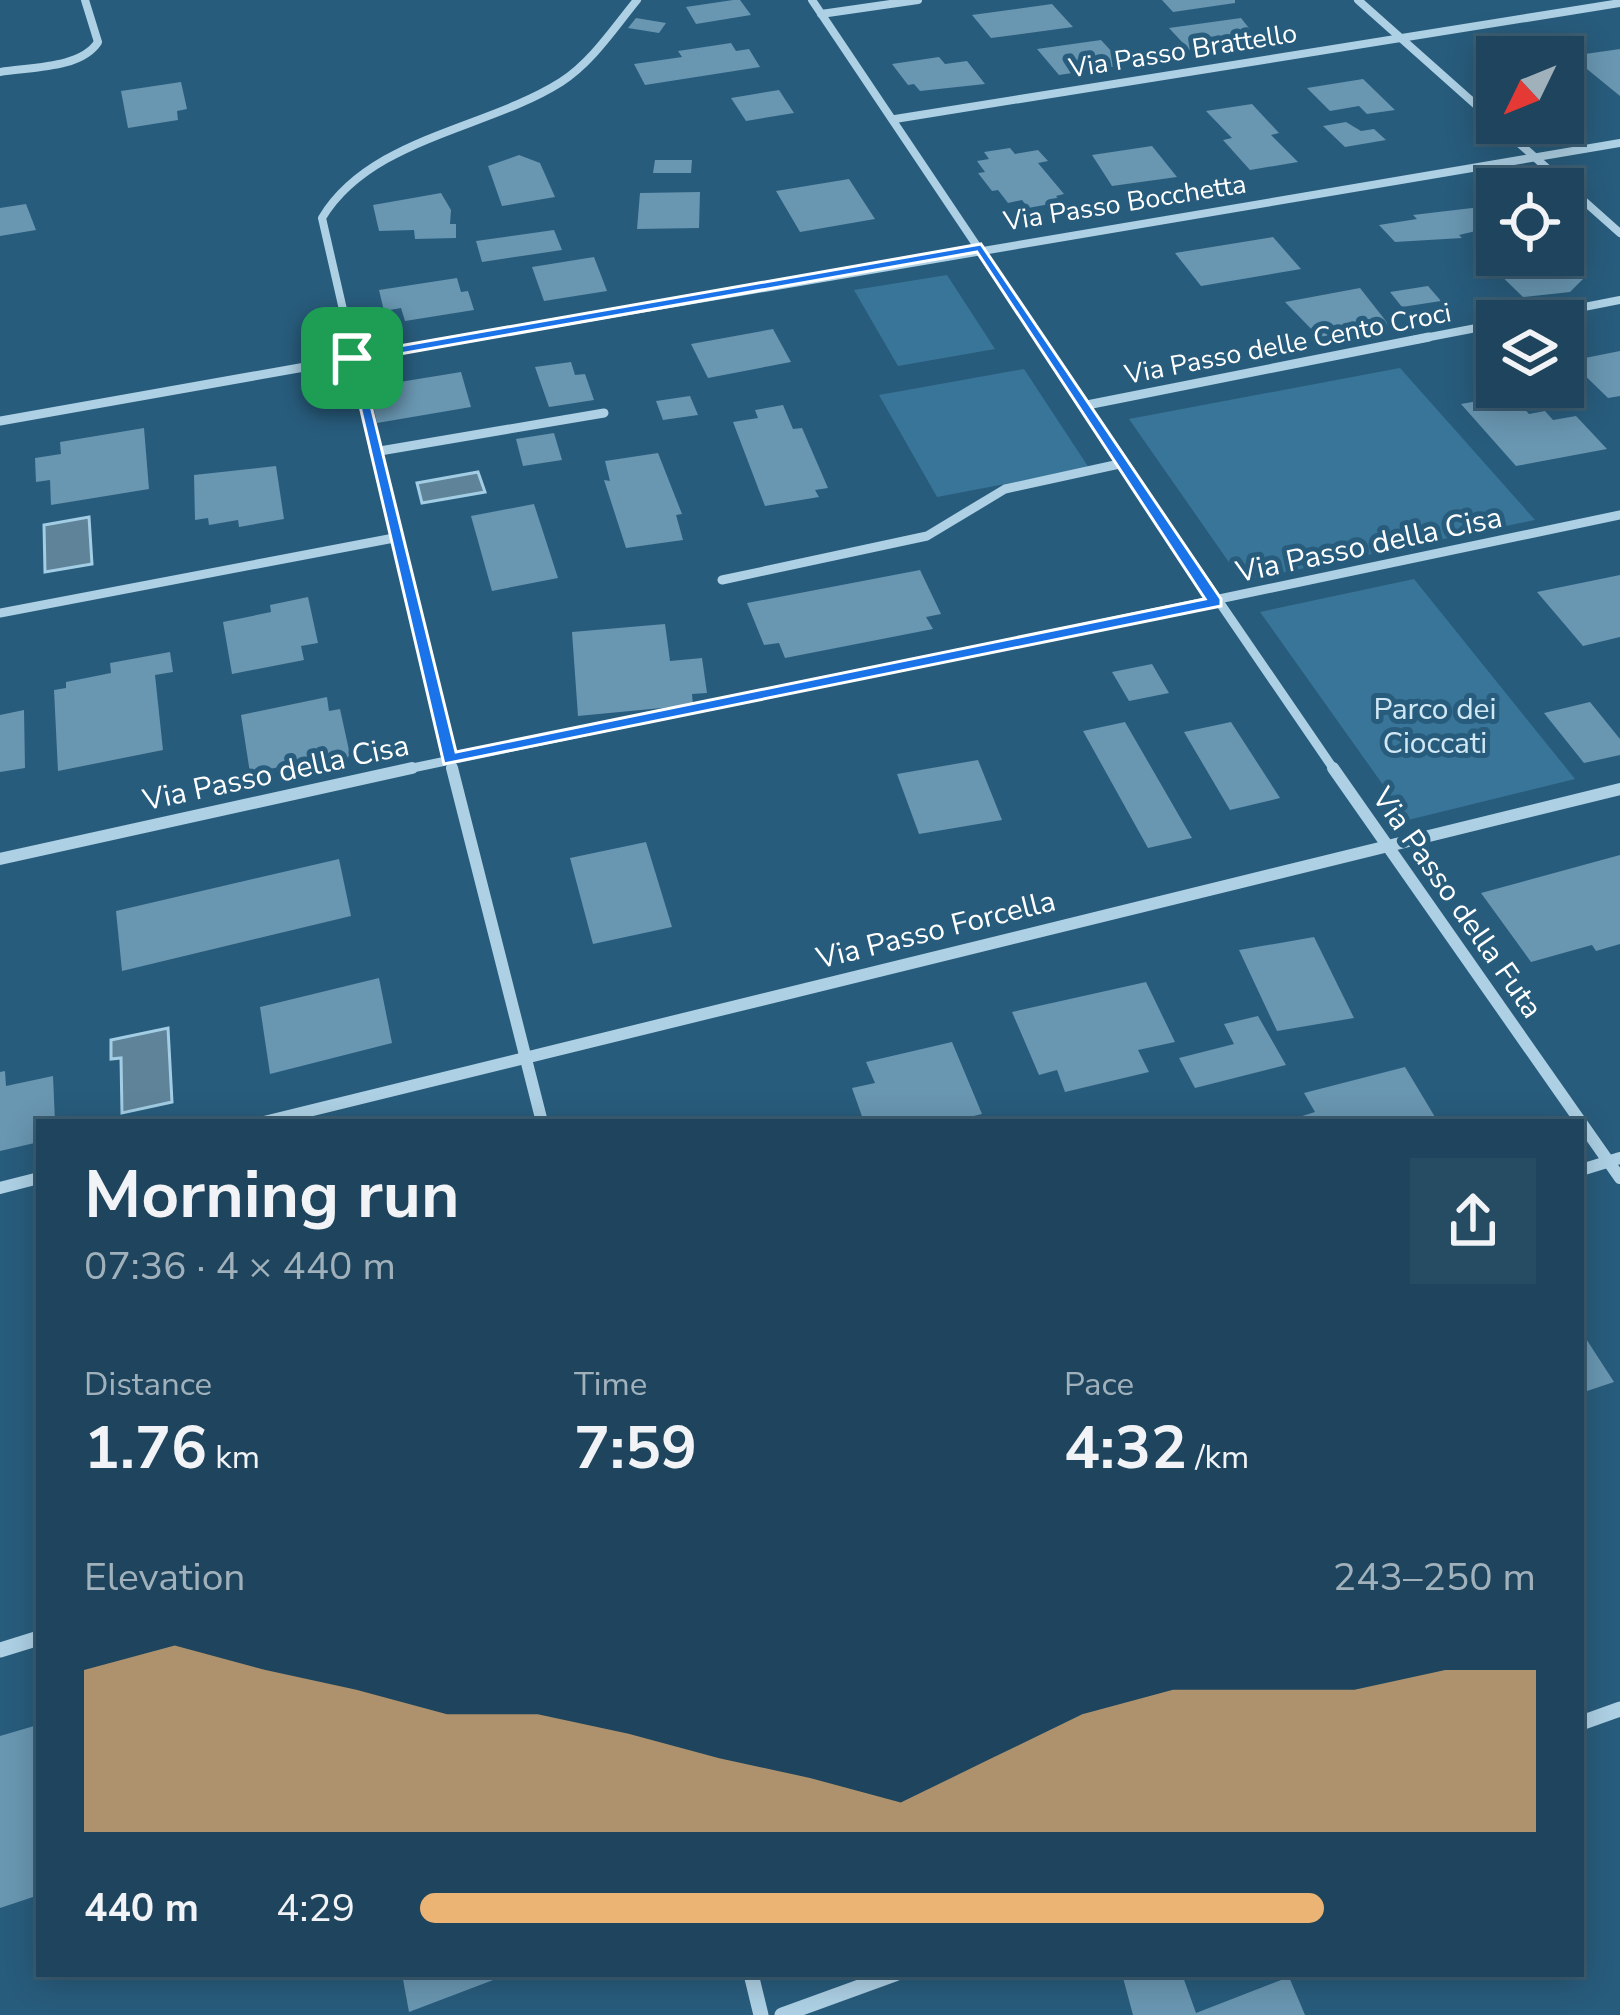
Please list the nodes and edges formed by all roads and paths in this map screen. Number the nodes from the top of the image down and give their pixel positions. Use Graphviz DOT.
graph roads {
  1 [pos="85,0"];
  2 [pos="637,0"];
  3 [pos="812,0"];
  4 [pos="918,0"];
  5 [pos="1358,0"];
  6 [pos="1620,3"];
  7 [pos="821,14"];
  8 [pos="1400,38"];
  9 [pos="0,72"];
  10 [pos="896,119"];
  11 [pos="1620,143"];
  12 [pos="1535,158"];
  13 [pos="1620,233"];
  14 [pos="981,248"];
  15 [pos="1620,300"];
  16 [pos="1584,307"];
  17 [pos="1476,328"];
  18 [pos="352,358"];
  19 [pos="1087,405"];
  20 [pos="604,412"];
  21 [pos="0,421"];
  22 [pos="374,452"];
  23 [pos="1124,463"];
  24 [pos="1620,515"];
  25 [pos="394,538"];
  26 [pos="722,580"];
  27 [pos="1216,602"];
  28 [pos="0,613"];
  29 [pos="450,760"];
  30 [pos="1620,789"];
  31 [pos="1390,848"];
  32 [pos="0,859"];
  33 [pos="526,1056"];
  34 [pos="276,1119"];
  35 [pos="541,1119"];
  36 [pos="1614,1160"];
  37 [pos="1584,1169"];
  38 [pos="1620,1178"];
  39 [pos="36,1179"];
  40 [pos="0,1188"];
  41 [pos="36,1639"];
  42 [pos="0,1650"];
  43 [pos="1620,1709"];
  44 [pos="1584,1722"];
  45 [pos="752,1977"];
  46 [pos="887,1977"];
  47 [pos="761,2015"];
  48 [pos="782,2015"];
  1 -- 9 [label="street"];
  2 -- 18 [label="street"];
  3 -- 7 [label="street, Via Passo della Futa"];
  4 -- 7 [label="street"];
  5 -- 8 [label="street"];
  6 -- 8 [label="street, Via Passo Brattello"];
  7 -- 10 [label="street, Via Passo della Futa"];
  8 -- 10 [label="street, Via Passo Brattello"];
  8 -- 12 [label="street"];
  10 -- 14 [label="street, Via Passo della Futa"];
  11 -- 12 [label="street, Via Passo Bocchetta"];
  12 -- 13 [label="street"];
  12 -- 14 [label="street, Via Passo Bocchetta"];
  14 -- 18 [label="street, Via Passo Bocchetta"];
  14 -- 19 [label="street, Via Passo della Futa"];
  15 -- 16 [label="street"];
  17 -- 19 [label="street, Via Passo delle Cento Croci"];
  18 -- 21 [label="street, Via Passo Bocchetta"];
  18 -- 22 [label="street"];
  19 -- 23 [label="street, Via Passo della Futa"];
  20 -- 22 [label="street"];
  22 -- 25 [label="street"];
  23 -- 26 [label="street"];
  23 -- 27 [label="street, Via Passo della Futa"];
  24 -- 27 [label="street, Via Passo della Cisa"];
  25 -- 28 [label="street"];
  25 -- 29 [label="street"];
  27 -- 29 [label="street, Via Passo della Cisa"];
  27 -- 31 [label="street, Via Passo della Futa"];
  29 -- 32 [label="street, Via Passo della Cisa"];
  29 -- 33 [label="street"];
  30 -- 31 [label="street, Via Passo Forcella"];
  31 -- 33 [label="street, Via Passo Forcella"];
  31 -- 36 [label="street, Via Passo della Futa"];
  33 -- 34 [label="street, Via Passo Forcella"];
  33 -- 35 [label="street"];
  36 -- 37 [label="street"];
  36 -- 38 [label="street, Via Passo della Futa"];
  39 -- 40 [label="street"];
  41 -- 42 [label="street"];
  43 -- 44 [label="street"];
  45 -- 47 [label="street"];
  46 -- 48 [label="street"];
}
